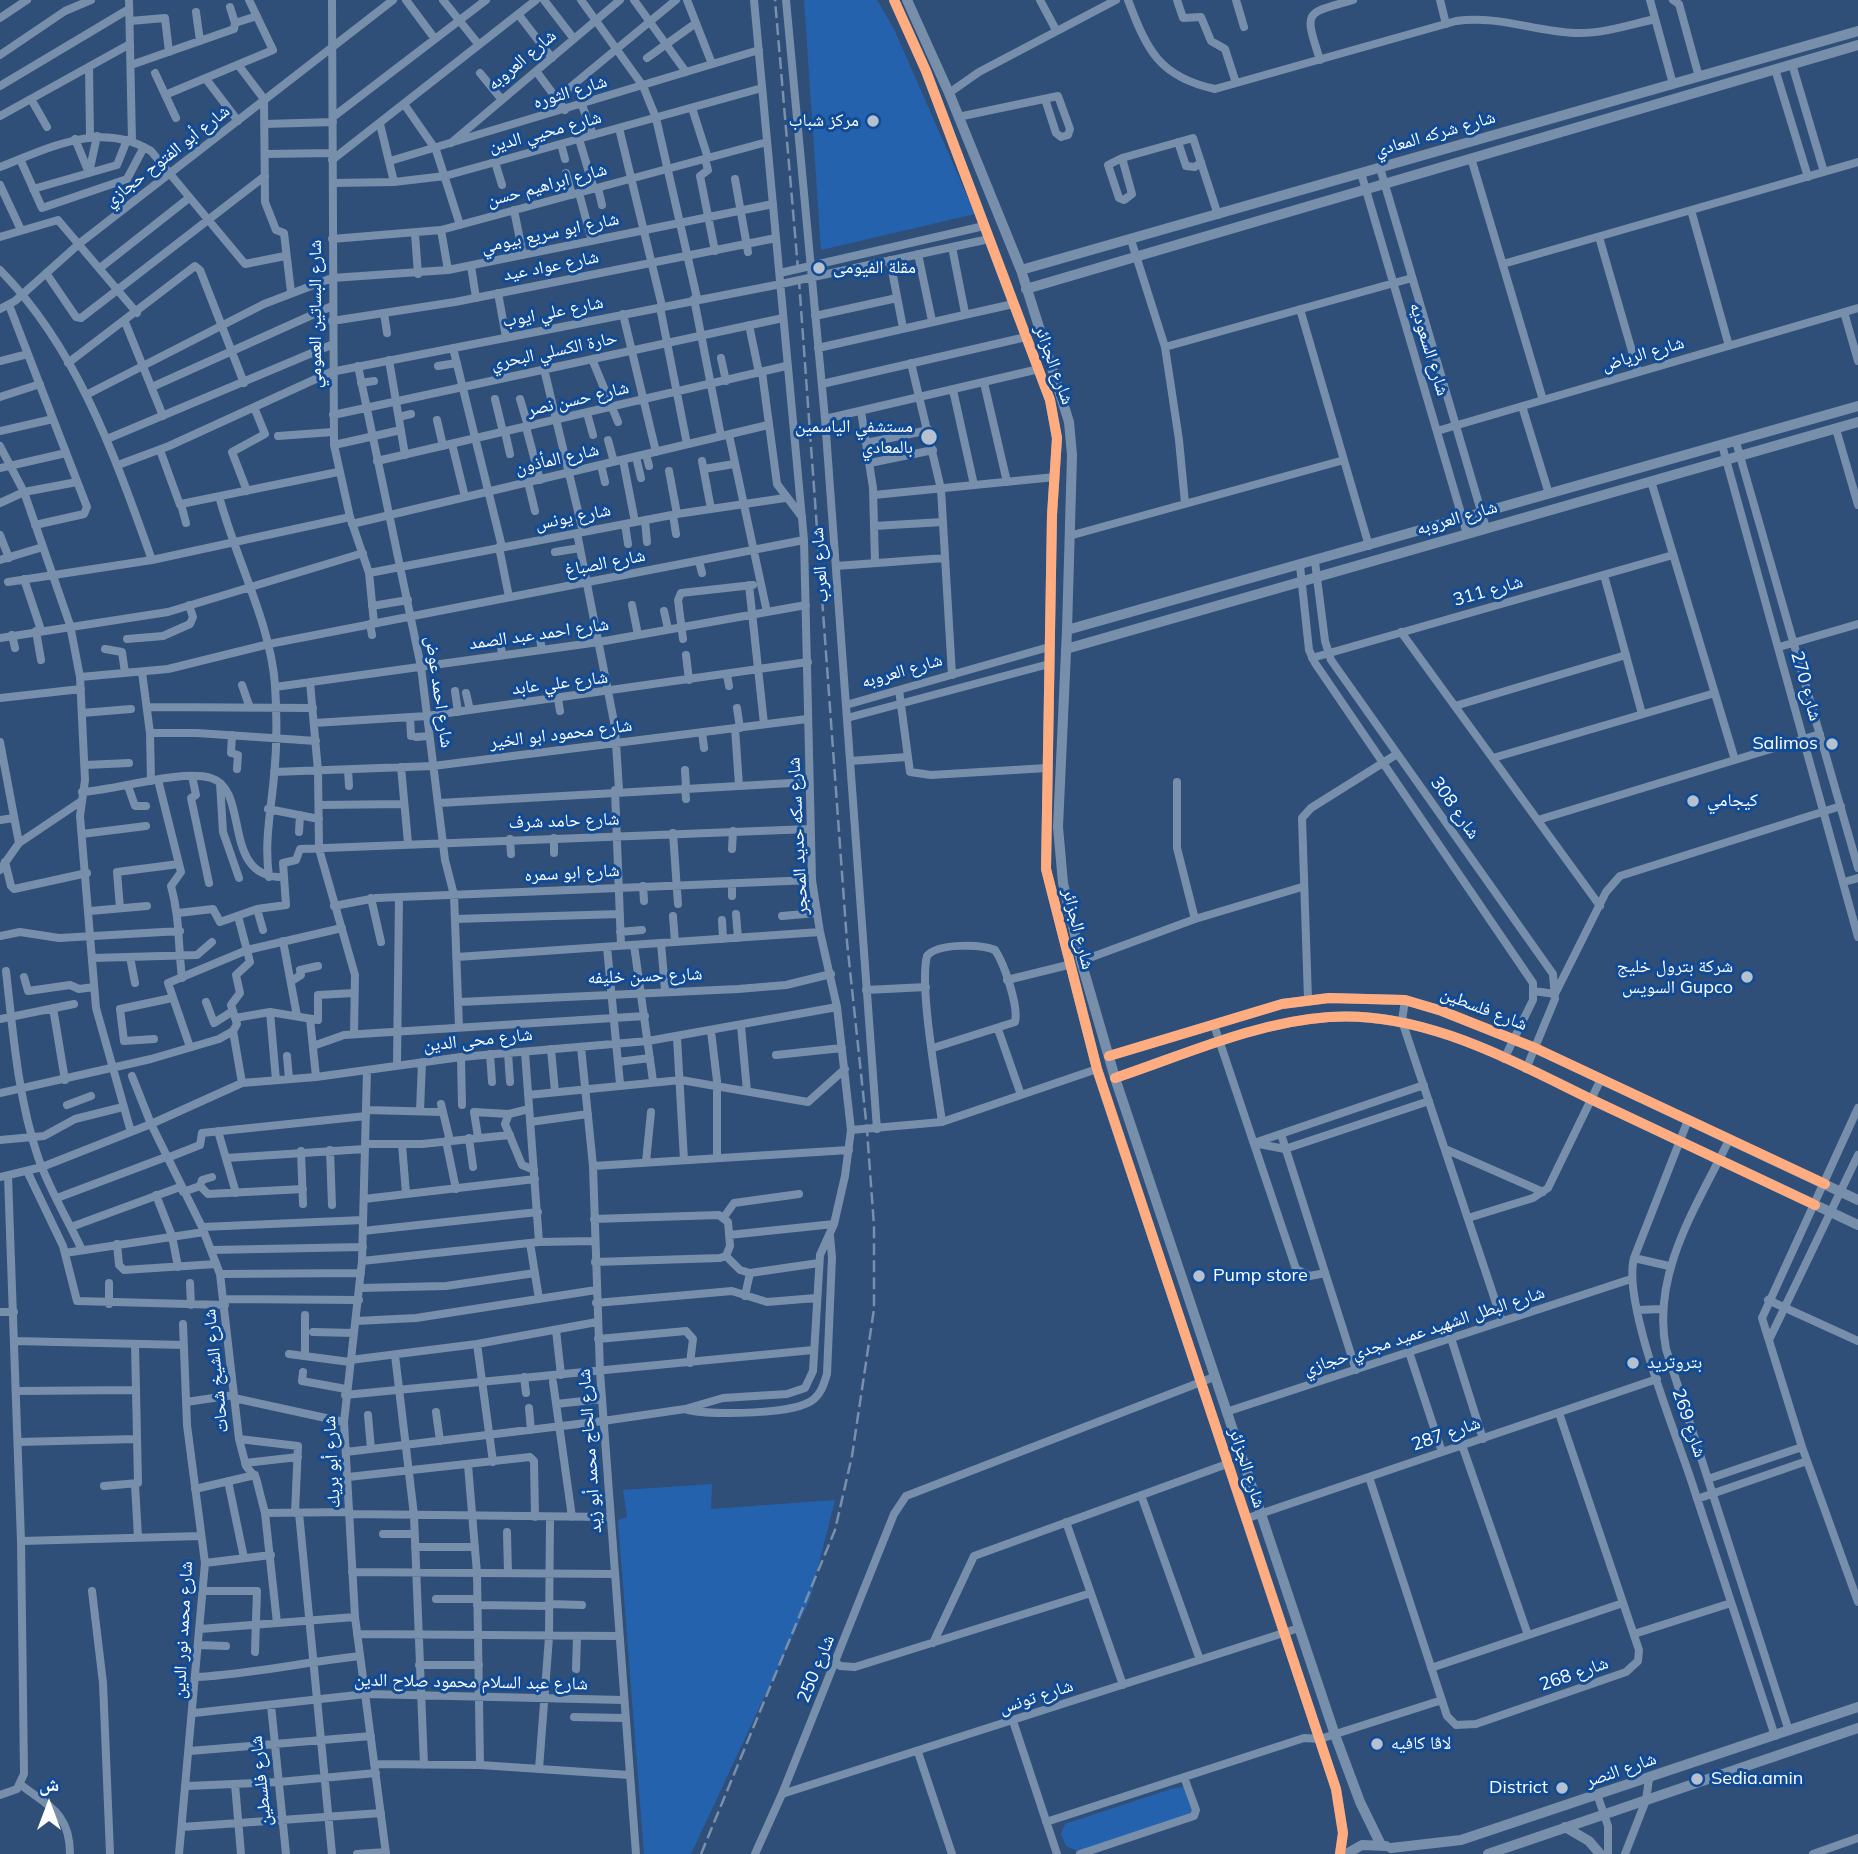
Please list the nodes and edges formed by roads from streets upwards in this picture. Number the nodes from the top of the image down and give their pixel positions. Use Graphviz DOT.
graph roads {
  1 [pos="27,0"];
  2 [pos="91,0"];
  3 [pos="249,0"];
  4 [pos="332,0"];
  5 [pos="393,0"];
  6 [pos="406,0"];
  7 [pos="443,0"];
  8 [pos="486,0"];
  9 [pos="536,0"];
  10 [pos="544,0"];
  11 [pos="581,0"];
  12 [pos="620,0"];
  13 [pos="634,0"];
  14 [pos="676,0"];
  15 [pos="687,0"];
  16 [pos="754,0"];
  17 [pos="786,0"];
  18 [pos="894,0"];
  19 [pos="906,0"];
  20 [pos="1040,0"];
  21 [pos="1116,0"];
  22 [pos="1128,0"];
  23 [pos="1177,0"];
  24 [pos="1236,0"];
  25 [pos="1353,0"];
  26 [pos="1440,0"];
  27 [pos="1650,0"];
  28 [pos="1690,0"];
  29 [pos="1676,2"];
  30 [pos="129,5"];
  31 [pos="230,7"];
  32 [pos="196,12"];
  33 [pos="518,14"];
  34 [pos="257,16"];
  35 [pos="0,17"];
  36 [pos="1655,19"];
  37 [pos="130,20"];
  38 [pos="596,20"];
  39 [pos="459,21"];
  40 [pos="650,22"];
  41 [pos="235,23"];
  42 [pos="696,23"];
  43 [pos="1446,24"];
  44 [pos="1244,27"];
  45 [pos="1056,30"];
  46 [pos="1858,31"];
  47 [pos="435,39"];
  48 [pos="574,39"];
  49 [pos="200,41"];
  50 [pos="130,44"];
  51 [pos="666,44"];
  52 [pos="479,45"];
  53 [pos="1858,45"];
  54 [pos="332,46"];
  55 [pos="617,49"];
  56 [pos="759,50"];
  57 [pos="169,51"];
  58 [pos="0,55"];
  59 [pos="552,58"];
  60 [pos="647,58"];
  61 [pos="1320,60"];
  62 [pos="712,64"];
  63 [pos="1791,64"];
  64 [pos="131,65"];
  65 [pos="239,66"];
  66 [pos="89,68"];
  67 [pos="1775,69"];
  68 [pos="536,71"];
  69 [pos="686,72"];
  70 [pos="155,73"];
  71 [pos="480,73"];
  72 [pos="1699,77"];
  73 [pos="206,79"];
  74 [pos="1236,83"];
  75 [pos="1674,84"];
  76 [pos="0,86"];
  77 [pos="643,86"];
  78 [pos="762,88"];
  79 [pos="1703,90"];
  80 [pos="949,93"];
  81 [pos="165,95"];
  82 [pos="31,99"];
  83 [pos="264,99"];
  84 [pos="556,99"];
  85 [pos="1045,99"];
  86 [pos="502,100"];
  87 [pos="404,104"];
  88 [pos="582,105"];
  89 [pos="692,108"];
  90 [pos="565,110"];
  91 [pos="0,116"];
  92 [pos="958,117"];
  93 [pos="176,118"];
  94 [pos="656,118"];
  95 [pos="333,119"];
  96 [pos="238,121"];
  97 [pos="265,124"];
  98 [pos="380,124"];
  99 [pos="47,127"];
  100 [pos="619,128"];
  101 [pos="593,135"];
  102 [pos="94,136"];
  103 [pos="75,139"];
  104 [pos="579,139"];
  105 [pos="130,140"];
  106 [pos="767,142"];
  107 [pos="1178,142"];
  108 [pos="561,144"];
  109 [pos="447,146"];
  110 [pos="144,147"];
  111 [pos="436,150"];
  112 [pos="265,153"];
  113 [pos="332,157"];
  114 [pos="1122,158"];
  115 [pos="1471,158"];
  116 [pos="20,159"];
  117 [pos="565,159"];
  118 [pos="707,159"];
  119 [pos="390,161"];
  120 [pos="495,162"];
  121 [pos="1201,162"];
  122 [pos="1858,162"];
  123 [pos="0,167"];
  124 [pos="1380,168"];
  125 [pos="670,169"];
  126 [pos="1824,172"];
  127 [pos="89,173"];
  128 [pos="566,173"];
  129 [pos="1361,173"];
  130 [pos="171,176"];
  131 [pos="265,176"];
  132 [pos="446,176"];
  133 [pos="1808,177"];
  134 [pos="632,178"];
  135 [pos="735,179"];
  136 [pos="394,182"];
  137 [pos="333,183"];
  138 [pos="1385,183"];
  139 [pos="502,184"];
  140 [pos="0,186"];
  141 [pos="596,188"];
  142 [pos="33,189"];
  143 [pos="1365,189"];
  144 [pos="575,194"];
  145 [pos="189,198"];
  146 [pos="773,204"];
  147 [pos="602,205"];
  148 [pos="514,210"];
  149 [pos="1691,210"];
  150 [pos="741,211"];
  151 [pos="1218,215"];
  152 [pos="708,218"];
  153 [pos="208,221"];
  154 [pos="681,222"];
  155 [pos="460,225"];
  156 [pos="984,226"];
  157 [pos="20,230"];
  158 [pos="441,230"];
  159 [pos="645,230"];
  160 [pos="415,234"];
  161 [pos="0,237"];
  162 [pos="1599,237"];
  163 [pos="776,238"];
  164 [pos="332,239"];
  165 [pos="989,239"];
  166 [pos="1130,240"];
  167 [pos="592,241"];
  168 [pos="80,243"];
  169 [pos="951,247"];
  170 [pos="748,248"];
  171 [pos="715,251"];
  172 [pos="918,254"];
  173 [pos="523,255"];
  174 [pos="687,255"];
  175 [pos="285,256"];
  176 [pos="1135,256"];
  177 [pos="890,260"];
  178 [pos="653,262"];
  179 [pos="1503,264"];
  180 [pos="471,266"];
  181 [pos="809,267"];
  182 [pos="100,268"];
  183 [pos="0,270"];
  184 [pos="448,270"];
  185 [pos="1021,270"];
  186 [pos="46,273"];
  187 [pos="780,273"];
  188 [pos="418,274"];
  189 [pos="332,278"];
  190 [pos="810,278"];
  191 [pos="1412,278"];
  192 [pos="1393,283"];
  193 [pos="781,284"];
  194 [pos="1026,289"];
  195 [pos="118,290"];
  196 [pos="291,292"];
  197 [pos="23,293"];
  198 [pos="498,293"];
  199 [pos="476,298"];
  200 [pos="897,298"];
  201 [pos="696,299"];
  202 [pos="1013,304"];
  203 [pos="332,306"];
  204 [pos="661,306"];
  205 [pos="4,307"];
  206 [pos="1858,308"];
  207 [pos="1300,309"];
  208 [pos="1844,312"];
  209 [pos="137,313"];
  210 [pos="384,313"];
  211 [pos="965,313"];
  212 [pos="623,314"];
  213 [pos="815,316"];
  214 [pos="783,318"];
  215 [pos="332,321"];
  216 [pos="932,321"];
  217 [pos="125,322"];
  218 [pos="749,325"];
  219 [pos="221,326"];
  220 [pos="903,328"];
  221 [pos="387,333"];
  222 [pos="701,336"];
  223 [pos="506,337"];
  224 [pos="1026,337"];
  225 [pos="667,343"];
  226 [pos="331,345"];
  227 [pos="1729,346"];
  228 [pos="1165,347"];
  229 [pos="453,348"];
  230 [pos="818,348"];
  231 [pos="230,351"];
  232 [pos="631,351"];
  233 [pos="28,354"];
  234 [pos="721,358"];
  235 [pos="592,359"];
  236 [pos="389,360"];
  237 [pos="0,361"];
  238 [pos="1858,361"];
  239 [pos="68,363"];
  240 [pos="457,363"];
  241 [pos="911,363"];
  242 [pos="144,366"];
  243 [pos="358,366"];
  244 [pos="438,366"];
  245 [pos="786,366"];
  246 [pos="544,369"];
  247 [pos="1039,369"];
  248 [pos="331,372"];
  249 [pos="1638,372"];
  250 [pos="760,373"];
  251 [pos="726,381"];
  252 [pos="374,382"];
  253 [pos="244,383"];
  254 [pos="361,383"];
  255 [pos="984,383"];
  256 [pos="40,384"];
  257 [pos="711,384"];
  258 [pos="822,384"];
  259 [pos="152,387"];
  260 [pos="463,387"];
  261 [pos="953,390"];
  262 [pos="677,392"];
  263 [pos="86,395"];
  264 [pos="0,397"];
  265 [pos="922,397"];
  266 [pos="495,399"];
  267 [pos="520,399"];
  268 [pos="643,400"];
  269 [pos="1544,400"];
  270 [pos="396,401"];
  271 [pos="1522,406"];
  272 [pos="1858,406"];
  273 [pos="254,407"];
  274 [pos="366,407"];
  275 [pos="612,407"];
  276 [pos="861,411"];
  277 [pos="587,413"];
  278 [pos="411,414"];
  279 [pos="333,415"];
  280 [pos="163,416"];
  281 [pos="399,417"];
  282 [pos="53,419"];
  283 [pos="825,419"];
  284 [pos="437,420"];
  285 [pos="556,420"];
  286 [pos="618,422"];
  287 [pos="1858,422"];
  288 [pos="768,425"];
  289 [pos="1455,425"];
  290 [pos="527,427"];
  291 [pos="1836,429"];
  292 [pos="401,430"];
  293 [pos="929,430"];
  294 [pos="0,431"];
  295 [pos="1437,431"];
  296 [pos="333,432"];
  297 [pos="504,432"];
  298 [pos="593,435"];
  299 [pos="278,436"];
  300 [pos="372,436"];
  301 [pos="725,436"];
  302 [pos="107,439"];
  303 [pos="476,439"];
  304 [pos="608,439"];
  305 [pos="1736,442"];
  306 [pos="866,443"];
  307 [pos="687,444"];
  308 [pos="334,445"];
  309 [pos="448,445"];
  310 [pos="1722,445"];
  311 [pos="0,446"];
  312 [pos="160,450"];
  313 [pos="933,450"];
  314 [pos="656,452"];
  315 [pos="66,453"];
  316 [pos="510,454"];
  317 [pos="646,454"];
  318 [pos="405,455"];
  319 [pos="1740,456"];
  320 [pos="636,457"];
  321 [pos="1344,460"];
  322 [pos="1726,460"];
  323 [pos="377,461"];
  324 [pos="619,461"];
  325 [pos="870,463"];
  326 [pos="9,464"];
  327 [pos="734,464"];
  328 [pos="118,465"];
  329 [pos="601,465"];
  330 [pos="649,466"];
  331 [pos="0,468"];
  332 [pos="669,471"];
  333 [pos="338,472"];
  334 [pos="569,472"];
  335 [pos="1055,477"];
  336 [pos="641,478"];
  337 [pos="540,480"];
  338 [pos="1650,481"];
  339 [pos="77,482"];
  340 [pos="528,482"];
  341 [pos="605,482"];
  342 [pos="1007,482"];
  343 [pos="974,485"];
  344 [pos="941,489"];
  345 [pos="247,491"];
  346 [pos="24,492"];
  347 [pos="489,492"];
  348 [pos="1070,493"];
  349 [pos="1549,494"];
  350 [pos="874,495"];
  351 [pos="219,496"];
  352 [pos="465,497"];
  353 [pos="785,498"];
  354 [pos="1054,498"];
  355 [pos="1857,501"];
  356 [pos="0,503"];
  357 [pos="742,503"];
  358 [pos="1185,503"];
  359 [pos="180,505"];
  360 [pos="711,509"];
  361 [pos="535,511"];
  362 [pos="675,514"];
  363 [pos="1069,514"];
  364 [pos="1481,514"];
  365 [pos="1052,515"];
  366 [pos="389,516"];
  367 [pos="802,517"];
  368 [pos="1463,519"];
  369 [pos="645,520"];
  370 [pos="351,521"];
  371 [pos="635,522"];
  372 [pos="943,522"];
  373 [pos="186,523"];
  374 [pos="625,524"];
  375 [pos="35,525"];
  376 [pos="874,526"];
  377 [pos="1486,528"];
  378 [pos="580,532"];
  379 [pos="676,534"];
  380 [pos="1467,534"];
  381 [pos="0,535"];
  382 [pos="1069,536"];
  383 [pos="804,540"];
  384 [pos="648,542"];
  385 [pos="232,543"];
  386 [pos="628,544"];
  387 [pos="1369,546"];
  388 [pos="500,547"];
  389 [pos="43,548"];
  390 [pos="580,548"];
  391 [pos="753,550"];
  392 [pos="555,552"];
  393 [pos="363,553"];
  394 [pos="1673,555"];
  395 [pos="945,558"];
  396 [pos="4,559"];
  397 [pos="152,560"];
  398 [pos="699,561"];
  399 [pos="1315,562"];
  400 [pos="875,563"];
  401 [pos="836,566"];
  402 [pos="1300,566"];
  403 [pos="401,567"];
  404 [pos="369,573"];
  405 [pos="702,573"];
  406 [pos="53,575"];
  407 [pos="1604,575"];
  408 [pos="1317,577"];
  409 [pos="24,579"];
  410 [pos="1301,581"];
  411 [pos="8,582"];
  412 [pos="587,582"];
  413 [pos="761,584"];
  414 [pos="247,586"];
  415 [pos="749,586"];
  416 [pos="509,597"];
  417 [pos="408,600"];
  418 [pos="189,605"];
  419 [pos="632,605"];
  420 [pos="806,605"];
  421 [pos="372,606"];
  422 [pos="664,611"];
  423 [pos="767,611"];
  424 [pos="753,614"];
  425 [pos="412,616"];
  426 [pos="372,624"];
  427 [pos="1858,624"];
  428 [pos="70,625"];
  429 [pos="682,627"];
  430 [pos="668,629"];
  431 [pos="1067,630"];
  432 [pos="39,631"];
  433 [pos="1401,632"];
  434 [pos="12,635"];
  435 [pos="372,635"];
  436 [pos="638,635"];
  437 [pos="0,638"];
  438 [pos="500,638"];
  439 [pos="127,639"];
  440 [pos="540,639"];
  441 [pos="683,639"];
  442 [pos="598,642"];
  443 [pos="1794,643"];
  444 [pos="269,644"];
  445 [pos="1049,647"];
  446 [pos="15,648"];
  447 [pos="1779,648"];
  448 [pos="104,649"];
  449 [pos="1066,649"];
  450 [pos="541,650"];
  451 [pos="1328,653"];
  452 [pos="1626,655"];
  453 [pos="502,656"];
  454 [pos="686,656"];
  455 [pos="1312,657"];
  456 [pos="41,660"];
  457 [pos="808,662"];
  458 [pos="1049,664"];
  459 [pos="421,667"];
  460 [pos="759,669"];
  461 [pos="142,672"];
  462 [pos="125,673"];
  463 [pos="727,675"];
  464 [pos="952,675"];
  465 [pos="80,677"];
  466 [pos="693,680"];
  467 [pos="310,682"];
  468 [pos="242,685"];
  469 [pos="729,686"];
  470 [pos="275,687"];
  471 [pos="81,689"];
  472 [pos="698,689"];
  473 [pos="899,690"];
  474 [pos="455,691"];
  475 [pos="608,692"];
  476 [pos="466,693"];
  477 [pos="1715,693"];
  478 [pos="0,698"];
  479 [pos="558,699"];
  480 [pos="846,705"];
  481 [pos="901,705"];
  482 [pos="1455,706"];
  483 [pos="148,707"];
  484 [pos="250,708"];
  485 [pos="275,708"];
  486 [pos="313,708"];
  487 [pos="737,708"];
  488 [pos="131,709"];
  489 [pos="470,710"];
  490 [pos="560,711"];
  491 [pos="458,712"];
  492 [pos="82,713"];
  493 [pos="1642,714"];
  494 [pos="427,716"];
  495 [pos="410,717"];
  496 [pos="847,718"];
  497 [pos="807,719"];
  498 [pos="314,723"];
  499 [pos="764,724"];
  500 [pos="737,728"];
  501 [pos="150,733"];
  502 [pos="702,733"];
  503 [pos="1820,734"];
  504 [pos="232,735"];
  505 [pos="429,736"];
  506 [pos="275,738"];
  507 [pos="1804,739"];
  508 [pos="316,741"];
  509 [pos="0,742"];
  510 [pos="617,743"];
  511 [pos="704,748"];
  512 [pos="1397,754"];
  513 [pos="907,758"];
  514 [pos="1493,758"];
  515 [pos="1735,760"];
  516 [pos="850,761"];
  517 [pos="129,763"];
  518 [pos="1385,763"];
  519 [pos="85,765"];
  520 [pos="433,765"];
  521 [pos="401,767"];
  522 [pos="1047,768"];
  523 [pos="237,769"];
  524 [pos="348,770"];
  525 [pos="685,770"];
  526 [pos="318,771"];
  527 [pos="274,772"];
  528 [pos="192,776"];
  529 [pos="3,778"];
  530 [pos="155,781"];
  531 [pos="809,782"];
  532 [pos="1177,782"];
  533 [pos="220,783"];
  534 [pos="739,785"];
  535 [pos="128,786"];
  536 [pos="349,786"];
  537 [pos="686,787"];
  538 [pos="617,790"];
  539 [pos="82,792"];
  540 [pos="1425,793"];
  541 [pos="686,799"];
  542 [pos="80,802"];
  543 [pos="1411,802"];
  544 [pos="439,803"];
  545 [pos="404,804"];
  546 [pos="318,805"];
  547 [pos="146,806"];
  548 [pos="1841,806"];
  549 [pos="268,809"];
  550 [pos="1825,811"];
  551 [pos="300,815"];
  552 [pos="14,818"];
  553 [pos="319,819"];
  554 [pos="0,820"];
  555 [pos="1538,820"];
  556 [pos="146,826"];
  557 [pos="810,829"];
  558 [pos="733,831"];
  559 [pos="299,832"];
  560 [pos="82,834"];
  561 [pos="673,834"];
  562 [pos="617,835"];
  563 [pos="554,838"];
  564 [pos="510,839"];
  565 [pos="443,841"];
  566 [pos="19,843"];
  567 [pos="408,843"];
  568 [pos="1461,844"];
  569 [pos="319,849"];
  570 [pos="732,849"];
  571 [pos="554,853"];
  572 [pos="1447,853"];
  573 [pos="511,854"];
  574 [pos="1857,862"];
  575 [pos="179,864"];
  576 [pos="1839,864"];
  577 [pos="3,866"];
  578 [pos="87,873"];
  579 [pos="269,877"];
  580 [pos="284,877"];
  581 [pos="239,878"];
  582 [pos="1858,878"];
  583 [pos="812,880"];
  584 [pos="1844,882"];
  585 [pos="209,883"];
  586 [pos="732,883"];
  587 [pos="676,885"];
  588 [pos="643,886"];
  589 [pos="619,887"];
  590 [pos="1303,887"];
  591 [pos="454,895"];
  592 [pos="732,896"];
  593 [pos="399,897"];
  594 [pos="371,898"];
  595 [pos="1500,900"];
  596 [pos="644,901"];
  597 [pos="678,905"];
  598 [pos="1600,905"];
  599 [pos="148,906"];
  600 [pos="334,906"];
  601 [pos="120,908"];
  602 [pos="257,909"];
  603 [pos="1486,910"];
  604 [pos="90,911"];
  605 [pos="178,913"];
  606 [pos="816,913"];
  607 [pos="620,914"];
  608 [pos="736,914"];
  609 [pos="238,916"];
  610 [pos="673,916"];
  611 [pos="782,916"];
  612 [pos="455,919"];
  613 [pos="1195,919"];
  614 [pos="722,920"];
  615 [pos="342,928"];
  616 [pos="263,930"];
  617 [pos="642,930"];
  618 [pos="180,931"];
  619 [pos="620,932"];
  620 [pos="820,932"];
  621 [pos="91,934"];
  622 [pos="0,936"];
  623 [pos="738,937"];
  624 [pos="1858,937"];
  625 [pos="723,939"];
  626 [pos="212,942"];
  627 [pos="283,942"];
  628 [pos="381,942"];
  629 [pos="675,942"];
  630 [pos="661,943"];
  631 [pos="634,944"];
  632 [pos="621,945"];
  633 [pos="607,947"];
  634 [pos="247,950"];
  635 [pos="180,956"];
  636 [pos="130,957"];
  637 [pos="457,957"];
  638 [pos="92,958"];
  639 [pos="1081,961"];
  640 [pos="1068,965"];
  641 [pos="318,966"];
  642 [pos="6,971"];
  643 [pos="831,974"];
  644 [pos="24,977"];
  645 [pos="182,978"];
  646 [pos="293,980"];
  647 [pos="1007,980"];
  648 [pos="135,983"];
  649 [pos="94,987"];
  650 [pos="926,987"];
  651 [pos="665,990"];
  652 [pos="866,990"];
  653 [pos="642,991"];
  654 [pos="1534,991"];
  655 [pos="354,993"];
  656 [pos="612,993"];
  657 [pos="1555,994"];
  658 [pos="1351,997"];
  659 [pos="172,998"];
  660 [pos="1308,999"];
  661 [pos="1405,1000"];
  662 [pos="206,1002"];
  663 [pos="458,1002"];
  664 [pos="74,1004"];
  665 [pos="837,1007"];
  666 [pos="53,1008"];
  667 [pos="270,1012"];
  668 [pos="234,1014"];
  669 [pos="297,1016"];
  670 [pos="645,1016"];
  671 [pos="11,1017"];
  672 [pos="614,1017"];
  673 [pos="1353,1017"];
  674 [pos="0,1019"];
  675 [pos="315,1019"];
  676 [pos="1402,1021"];
  677 [pos="1214,1025"];
  678 [pos="741,1026"];
  679 [pos="459,1027"];
  680 [pos="998,1029"];
  681 [pos="233,1031"];
  682 [pos="711,1031"];
  683 [pos="397,1032"];
  684 [pos="354,1034"];
  685 [pos="677,1037"];
  686 [pos="154,1038"];
  687 [pos="1514,1040"];
  688 [pos="648,1041"];
  689 [pos="617,1044"];
  690 [pos="1220,1044"];
  691 [pos="313,1045"];
  692 [pos="581,1046"];
  693 [pos="190,1047"];
  694 [pos="842,1048"];
  695 [pos="933,1048"];
  696 [pos="1535,1048"];
  697 [pos="551,1049"];
  698 [pos="525,1052"];
  699 [pos="508,1053"];
  700 [pos="490,1054"];
  701 [pos="776,1055"];
  702 [pos="287,1056"];
  703 [pos="1109,1056"];
  704 [pos="461,1057"];
  705 [pos="650,1058"];
  706 [pos="1504,1059"];
  707 [pos="422,1062"];
  708 [pos="618,1062"];
  709 [pos="397,1065"];
  710 [pos="111,1069"];
  711 [pos="845,1069"];
  712 [pos="1097,1069"];
  713 [pos="1526,1069"];
  714 [pos="367,1070"];
  715 [pos="132,1076"];
  716 [pos="316,1077"];
  717 [pos="1115,1078"];
  718 [pos="289,1079"];
  719 [pos="1601,1079"];
  720 [pos="65,1080"];
  721 [pos="276,1080"];
  722 [pos="681,1080"];
  723 [pos="653,1081"];
  724 [pos="510,1082"];
  725 [pos="242,1083"];
  726 [pos="492,1083"];
  727 [pos="620,1084"];
  728 [pos="1424,1085"];
  729 [pos="717,1087"];
  730 [pos="585,1088"];
  731 [pos="22,1089"];
  732 [pos="747,1091"];
  733 [pos="555,1092"];
  734 [pos="0,1093"];
  735 [pos="528,1095"];
  736 [pos="1021,1095"];
  737 [pos="91,1096"];
  738 [pos="1591,1099"];
  739 [pos="79,1101"];
  740 [pos="1429,1101"];
  741 [pos="66,1105"];
  742 [pos="463,1105"];
  743 [pos="123,1107"];
  744 [pos="1858,1108"];
  745 [pos="529,1109"];
  746 [pos="420,1111"];
  747 [pos="651,1112"];
  748 [pos="366,1113"];
  749 [pos="509,1114"];
  750 [pos="588,1114"];
  751 [pos="84,1115"];
  752 [pos="1688,1120"];
  753 [pos="530,1122"];
  754 [pos="942,1122"];
  755 [pos="151,1124"];
  756 [pos="877,1129"];
  757 [pos="851,1130"];
  758 [pos="218,1131"];
  759 [pos="131,1132"];
  760 [pos="1280,1134"];
  761 [pos="510,1135"];
  762 [pos="473,1138"];
  763 [pos="33,1139"];
  764 [pos="0,1140"];
  765 [pos="1679,1140"];
  766 [pos="1729,1140"];
  767 [pos="448,1141"];
  768 [pos="1254,1143"];
  769 [pos="402,1144"];
  770 [pos="365,1147"];
  771 [pos="1285,1149"];
  772 [pos="1445,1149"];
  773 [pos="330,1150"];
  774 [pos="849,1150"];
  775 [pos="301,1151"];
  776 [pos="1858,1155"];
  777 [pos="166,1157"];
  778 [pos="226,1158"];
  779 [pos="717,1158"];
  780 [pos="1720,1159"];
  781 [pos="684,1160"];
  782 [pos="646,1162"];
  783 [pos="593,1166"];
  784 [pos="42,1167"];
  785 [pos="473,1167"];
  786 [pos="28,1172"];
  787 [pos="534,1175"];
  788 [pos="4,1176"];
  789 [pos="212,1177"];
  790 [pos="1825,1184"];
  791 [pos="200,1186"];
  792 [pos="181,1189"];
  793 [pos="303,1189"];
  794 [pos="456,1189"];
  795 [pos="1543,1192"];
  796 [pos="1842,1192"];
  797 [pos="236,1193"];
  798 [pos="406,1194"];
  799 [pos="799,1194"];
  800 [pos="156,1195"];
  801 [pos="57,1198"];
  802 [pos="364,1199"];
  803 [pos="1858,1200"];
  804 [pos="303,1204"];
  805 [pos="332,1205"];
  806 [pos="1815,1205"];
  807 [pos="538,1212"];
  808 [pos="1833,1213"];
  809 [pos="724,1217"];
  810 [pos="1468,1218"];
  811 [pos="594,1219"];
  812 [pos="363,1220"];
  813 [pos="834,1224"];
  814 [pos="1858,1225"];
  815 [pos="71,1227"];
  816 [pos="203,1229"];
  817 [pos="363,1231"];
  818 [pos="729,1235"];
  819 [pos="172,1236"];
  820 [pos="830,1236"];
  821 [pos="594,1241"];
  822 [pos="535,1242"];
  823 [pos="1171,1242"];
  824 [pos="117,1244"];
  825 [pos="363,1247"];
  826 [pos="1155,1247"];
  827 [pos="82,1250"];
  828 [pos="211,1250"];
  829 [pos="65,1253"];
  830 [pos="726,1256"];
  831 [pos="1634,1258"];
  832 [pos="362,1261"];
  833 [pos="595,1262"];
  834 [pos="819,1263"];
  835 [pos="216,1264"];
  836 [pos="1669,1266"];
  837 [pos="178,1267"];
  838 [pos="361,1273"];
  839 [pos="535,1273"];
  840 [pos="750,1273"];
  841 [pos="1325,1273"];
  842 [pos="220,1274"];
  843 [pos="1631,1279"];
  844 [pos="109,1283"];
  845 [pos="190,1283"];
  846 [pos="360,1288"];
  847 [pos="596,1290"];
  848 [pos="745,1296"];
  849 [pos="816,1298"];
  850 [pos="539,1299"];
  851 [pos="359,1300"];
  852 [pos="1768,1300"];
  853 [pos="224,1302"];
  854 [pos="596,1303"];
  855 [pos="109,1304"];
  856 [pos="191,1305"];
  857 [pos="1785,1307"];
  858 [pos="1661,1309"];
  859 [pos="1638,1310"];
  860 [pos="0,1312"];
  861 [pos="14,1312"];
  862 [pos="305,1315"];
  863 [pos="356,1321"];
  864 [pos="1502,1321"];
  865 [pos="597,1322"];
  866 [pos="183,1324"];
  867 [pos="556,1330"];
  868 [pos="313,1332"];
  869 [pos="1201,1332"];
  870 [pos="354,1333"];
  871 [pos="1451,1338"];
  872 [pos="598,1339"];
  873 [pos="1185,1339"];
  874 [pos="1769,1340"];
  875 [pos="15,1341"];
  876 [pos="1858,1341"];
  877 [pos="135,1344"];
  878 [pos="477,1344"];
  879 [pos="184,1345"];
  880 [pos="813,1350"];
  881 [pos="1409,1352"];
  882 [pos="289,1354"];
  883 [pos="395,1355"];
  884 [pos="305,1356"];
  885 [pos="350,1361"];
  886 [pos="690,1363"];
  887 [pos="1356,1370"];
  888 [pos="303,1372"];
  889 [pos="600,1372"];
  890 [pos="561,1375"];
  891 [pos="524,1377"];
  892 [pos="1214,1377"];
  893 [pos="482,1379"];
  894 [pos="1657,1379"];
  895 [pos="553,1382"];
  896 [pos="1200,1382"];
  897 [pos="398,1389"];
  898 [pos="134,1390"];
  899 [pos="16,1391"];
  900 [pos="345,1392"];
  901 [pos="526,1393"];
  902 [pos="234,1397"];
  903 [pos="602,1399"];
  904 [pos="186,1402"];
  905 [pos="556,1404"];
  906 [pos="529,1408"];
  907 [pos="685,1409"];
  908 [pos="436,1412"];
  909 [pos="1226,1412"];
  910 [pos="1559,1413"];
  911 [pos="368,1415"];
  912 [pos="603,1421"];
  913 [pos="344,1422"];
  914 [pos="559,1427"];
  915 [pos="531,1430"];
  916 [pos="489,1435"];
  917 [pos="239,1439"];
  918 [pos="1483,1439"];
  919 [pos="136,1440"];
  920 [pos="440,1441"];
  921 [pos="18,1442"];
  922 [pos="404,1445"];
  923 [pos="1462,1446"];
  924 [pos="1802,1447"];
  925 [pos="371,1449"];
  926 [pos="346,1452"];
  927 [pos="1442,1452"];
  928 [pos="298,1457"];
  929 [pos="1807,1461"];
  930 [pos="493,1462"];
  931 [pos="245,1463"];
  932 [pos="1227,1464"];
  933 [pos="468,1465"];
  934 [pos="408,1472"];
  935 [pos="255,1475"];
  936 [pos="348,1477"];
  937 [pos="1369,1477"];
  938 [pos="1708,1479"];
  939 [pos="228,1481"];
  940 [pos="135,1485"];
  941 [pos="104,1486"];
  942 [pos="195,1489"];
  943 [pos="1712,1494"];
  944 [pos="1141,1495"];
  945 [pos="1697,1499"];
  946 [pos="265,1513"];
  947 [pos="297,1513"];
  948 [pos="351,1513"];
  949 [pos="1262,1513"];
  950 [pos="414,1515"];
  951 [pos="472,1516"];
  952 [pos="535,1517"];
  953 [pos="550,1517"];
  954 [pos="572,1517"];
  955 [pos="610,1517"];
  956 [pos="1245,1519"];
  957 [pos="1066,1522"];
  958 [pos="507,1532"];
  959 [pos="383,1534"];
  960 [pos="414,1534"];
  961 [pos="201,1536"];
  962 [pos="138,1537"];
  963 [pos="21,1541"];
  964 [pos="415,1547"];
  965 [pos="475,1547"];
  966 [pos="271,1555"];
  967 [pos="244,1558"];
  968 [pos="205,1563"];
  969 [pos="352,1572"];
  970 [pos="415,1573"];
  971 [pos="477,1573"];
  972 [pos="508,1573"];
  973 [pos="550,1573"];
  974 [pos="614,1574"];
  975 [pos="92,1591"];
  976 [pos="203,1591"];
  977 [pos="1091,1593"];
  978 [pos="1857,1598"];
  979 [pos="436,1599"];
  980 [pos="477,1602"];
  981 [pos="1731,1603"];
  982 [pos="1623,1604"];
  983 [pos="550,1605"];
  984 [pos="582,1605"];
  985 [pos="355,1617"];
  986 [pos="309,1620"];
  987 [pos="277,1623"];
  988 [pos="257,1625"];
  989 [pos="1299,1628"];
  990 [pos="200,1629"];
  991 [pos="1284,1633"];
  992 [pos="357,1634"];
  993 [pos="1634,1634"];
  994 [pos="417,1635"];
  995 [pos="1528,1635"];
  996 [pos="478,1636"];
  997 [pos="618,1636"];
  998 [pos="549,1637"];
  999 [pos="577,1637"];
  1000 [pos="933,1643"];
  1001 [pos="199,1645"];
  1002 [pos="226,1646"];
  1003 [pos="255,1652"];
  1004 [pos="360,1656"];
  1005 [pos="1200,1660"];
  1006 [pos="313,1662"];
  1007 [pos="836,1662"];
  1008 [pos="419,1665"];
  1009 [pos="479,1665"];
  1010 [pos="1431,1668"];
  1011 [pos="576,1669"];
  1012 [pos="197,1676"];
  1013 [pos="1123,1685"];
  1014 [pos="366,1695"];
  1015 [pos="420,1695"];
  1016 [pos="479,1696"];
  1017 [pos="544,1698"];
  1018 [pos="317,1700"];
  1019 [pos="623,1700"];
  1020 [pos="1442,1700"];
  1021 [pos="271,1705"];
  1022 [pos="1858,1707"];
  1023 [pos="194,1713"];
  1024 [pos="574,1717"];
  1025 [pos="624,1718"];
  1026 [pos="1013,1721"];
  1027 [pos="1858,1728"];
  1028 [pos="1790,1731"];
  1029 [pos="1335,1735"];
  1030 [pos="371,1736"];
  1031 [pos="1775,1736"];
  1032 [pos="321,1740"];
  1033 [pos="1320,1740"];
  1034 [pos="275,1744"];
  1035 [pos="190,1751"];
  1036 [pos="918,1752"];
  1037 [pos="424,1765"];
  1038 [pos="480,1765"];
  1039 [pos="375,1769"];
  1040 [pos="539,1769"];
  1041 [pos="629,1775"];
  1042 [pos="1184,1777"];
  1043 [pos="325,1778"];
  1044 [pos="1649,1779"];
  1045 [pos="279,1782"];
  1046 [pos="235,1784"];
  1047 [pos="21,1785"];
  1048 [pos="187,1786"];
  1049 [pos="782,1794"];
  1050 [pos="0,1796"];
  1051 [pos="1598,1797"];
  1052 [pos="1646,1800"];
  1053 [pos="381,1814"];
  1054 [pos="1604,1814"];
  1055 [pos="329,1818"];
  1056 [pos="283,1822"];
  1057 [pos="1046,1822"];
  1058 [pos="239,1824"];
  1059 [pos="182,1827"];
  1060 [pos="1565,1828"];
  1061 [pos="1858,1838"];
  1062 [pos="1391,1849"];
  1063 [pos="386,1853"];
  1064 [pos="70,1854"];
  1065 [pos="110,1854"];
  1066 [pos="179,1854"];
  1067 [pos="241,1854"];
  1068 [pos="286,1854"];
  1069 [pos="332,1854"];
  1070 [pos="357,1854"];
  1071 [pos="636,1854"];
  1072 [pos="755,1854"];
  1073 [pos="952,1854"];
  1074 [pos="1057,1854"];
  1075 [pos="1080,1854"];
  1076 [pos="1340,1854"];
  1077 [pos="1346,1854"];
  1078 [pos="1488,1854"];
  1079 [pos="1600,1854"];
  1080 [pos="1608,1854"];
  1081 [pos="1625,1854"];
  1082 [pos="1813,1854"];
  1 -- 35 [label="street"];
  2 -- 58 [label="street"];
  3 -- 34 [label="street"];
  4 -- 54 [label="street, شارع البساتين العمومي"];
  5 -- 54 [label="street, شارع أبو الفتوح حجازي"];
  6 -- 47 [label="street"];
  7 -- 39 [label="street"];
  8 -- 39 [label="street"];
  9 -- 33 [label="street"];
  10 -- 48 [label="street"];
  11 -- 38 [label="street"];
  12 -- 38 [label="street, شارع العروبه"];
  13 -- 40 [label="street"];
  14 -- 40 [label="street"];
  15 -- 42 [label="street"];
  16 -- 56 [label="street, شارع سكه حديد المحجر"];
  17 -- 181 [label="street, شارع العرب"];
  18 -- 156 [label="street, شارع الجزائر"];
  19 -- 80 [label="street, شارع الجزائر"];
  20 -- 45 [label="street"];
  21 -- 45 [label="street"];
  22 -- 74 [label="street"];
  23 -- 74 [label="street"];
  24 -- 44 [label="street"];
  25 -- 61 [label="street"];
  26 -- 43 [label="street"];
  27 -- 36 [label="street"];
  28 -- 29 [label="street"];
  29 -- 72 [label="street"];
  30 -- 37 [label="street"];
  30 -- 76 [label="street"];
  31 -- 41 [label="street"];
  32 -- 49 [label="street"];
  33 -- 52 [label="street"];
  33 -- 59 [label="street"];
  34 -- 41 [label="street"];
  34 -- 65 [label="street"];
  36 -- 43 [label="street"];
  36 -- 75 [label="street"];
  37 -- 50 [label="street"];
  37 -- 57 [label="street"];
  38 -- 48 [label="street, شارع العروبه"];
  38 -- 55 [label="street"];
  39 -- 47 [label="street"];
  39 -- 52 [label="street"];
  40 -- 51 [label="street"];
  40 -- 55 [label="street"];
  41 -- 49 [label="street"];
  42 -- 51 [label="street"];
  42 -- 62 [label="street"];
  43 -- 61 [label="street"];
  45 -- 80 [label="street"];
  46 -- 72 [label="street, شارع شركه المعادي"];
  47 -- 95 [label="street"];
  48 -- 59 [label="street, شارع العروبه"];
  49 -- 57 [label="street"];
  50 -- 64 [label="street"];
  50 -- 66 [label="street"];
  51 -- 60 [label="street"];
  51 -- 69 [label="street"];
  52 -- 87 [label="street"];
  53 -- 63 [label="street, شارع شركه المعادي"];
  54 -- 83 [label="street, شارع أبو الفتوح حجازي"];
  54 -- 95 [label="street, شارع البساتين العمومي"];
  55 -- 77 [label="street"];
  55 -- 84 [label="street"];
  56 -- 62 [label="street, شارع الثوره"];
  56 -- 78 [label="street, شارع سكه حديد المحجر"];
  57 -- 64 [label="street"];
  59 -- 68 [label="street, شارع العروبه"];
  61 -- 74 [label="street"];
  62 -- 69 [label="street, شارع الثوره"];
  63 -- 67 [label="street, شارع شركه المعادي"];
  63 -- 126 [label="street"];
  64 -- 105 [label="street"];
  65 -- 73 [label="street"];
  65 -- 83 [label="street"];
  66 -- 82 [label="street"];
  66 -- 102 [label="street"];
  67 -- 79 [label="street, شارع شركه المعادي"];
  67 -- 133 [label="street"];
  68 -- 84 [label="street"];
  68 -- 86 [label="street, شارع العروبه"];
  69 -- 77 [label="street, شارع الثوره"];
  70 -- 81 [label="street"];
  71 -- 86 [label="street"];
  72 -- 75 [label="street, شارع شركه المعادي"];
  72 -- 79 [label="street"];
  73 -- 81 [label="street"];
  73 -- 96 [label="street"];
  75 -- 124 [label="street, شارع شركه المعادي"];
  77 -- 88 [label="street, شارع الثوره"];
  77 -- 94 [label="street"];
  78 -- 89 [label="street, شارع محيي الدين"];
  78 -- 106 [label="street, شارع سكه حديد المحجر"];
  79 -- 115 [label="street, شارع شركه المعادي"];
  80 -- 92 [label="street, شارع الجزائر"];
  81 -- 93 [label="street"];
  82 -- 91 [label="street"];
  82 -- 99 [label="street"];
  83 -- 96 [label="street, شارع أبو الفتوح حجازي"];
  83 -- 97 [label="street"];
  84 -- 90 [label="street"];
  85 -- 85 [label="street"];
  85 -- 92 [label="street"];
  86 -- 109 [label="street, شارع العروبه"];
  87 -- 98 [label="street"];
  87 -- 111 [label="street"];
  88 -- 90 [label="street, شارع الثوره"];
  88 -- 101 [label="street"];
  89 -- 94 [label="street, شارع محيي الدين"];
  89 -- 118 [label="street"];
  90 -- 109 [label="street, شارع الثوره"];
  92 -- 185 [label="street, شارع الجزائر"];
  94 -- 100 [label="street, شارع محيي الدين"];
  94 -- 125 [label="street"];
  95 -- 97 [label="street"];
  95 -- 113 [label="street, شارع البساتين العمومي"];
  96 -- 130 [label="street, شارع أبو الفتوح حجازي"];
  97 -- 112 [label="street"];
  98 -- 113 [label="street"];
  98 -- 119 [label="street"];
  100 -- 101 [label="street, شارع محيي الدين"];
  100 -- 134 [label="street"];
  101 -- 104 [label="street, شارع محيي الدين"];
  102 -- 103 [label="street"];
  102 -- 105 [label="street"];
  102 -- 127 [label="street"];
  103 -- 116 [label="street"];
  103 -- 127 [label="street"];
  104 -- 108 [label="street, شارع محيي الدين"];
  104 -- 141 [label="street"];
  105 -- 110 [label="street"];
  105 -- 127 [label="street"];
  106 -- 118 [label="street, شارع ابراهيم حسن"];
  106 -- 146 [label="street, شارع سكه حديد المحجر"];
  107 -- 114 [label="street"];
  107 -- 121 [label="street"];
  107 -- 121 [label="street"];
  108 -- 117 [label="street"];
  108 -- 120 [label="street, شارع محيي الدين"];
  109 -- 111 [label="street, شارع الثوره"];
  110 -- 130 [label="street"];
  110 -- 142 [label="street"];
  111 -- 119 [label="street, شارع الثوره"];
  111 -- 132 [label="street"];
  112 -- 113 [label="street"];
  112 -- 131 [label="street"];
  113 -- 137 [label="street, شارع البساتين العمومي"];
  114 -- 114 [label="street"];
  115 -- 138 [label="street, شارع شركه المعادي"];
  115 -- 179 [label="street"];
  116 -- 123 [label="street"];
  116 -- 142 [label="street"];
  118 -- 125 [label="street, شارع ابراهيم حسن"];
  118 -- 152 [label="street"];
  119 -- 136 [label="street"];
  120 -- 132 [label="street, شارع محيي الدين"];
  120 -- 139 [label="street"];
  121 -- 151 [label="street"];
  122 -- 126 [label="street"];
  124 -- 129 [label="street, شارع شركه المعادي"];
  124 -- 138 [label="street, شارع السعوديه"];
  125 -- 134 [label="street, شارع ابراهيم حسن"];
  125 -- 154 [label="street"];
  126 -- 133 [label="street"];
  127 -- 142 [label="street"];
  128 -- 144 [label="street"];
  129 -- 143 [label="street, شارع السعوديه"];
  129 -- 151 [label="street, شارع شركه المعادي"];
  130 -- 145 [label="street"];
  130 -- 168 [label="street, شارع أبو الفتوح حجازي"];
  131 -- 153 [label="street"];
  131 -- 175 [label="street"];
  132 -- 136 [label="street, شارع محيي الدين"];
  132 -- 155 [label="street"];
  133 -- 149 [label="street"];
  134 -- 141 [label="street, شارع ابراهيم حسن"];
  134 -- 159 [label="street"];
  135 -- 150 [label="street"];
  136 -- 137 [label="street, شارع محيي الدين"];
  137 -- 164 [label="street, شارع البساتين العمومي"];
  138 -- 143 [label="street, شارع شركه المعادي"];
  138 -- 191 [label="street, شارع السعوديه"];
  140 -- 157 [label="street"];
  141 -- 144 [label="street, شارع ابراهيم حسن"];
  141 -- 147 [label="street"];
  143 -- 176 [label="street, شارع شركه المعادي"];
  143 -- 192 [label="street, شارع السعوديه"];
  144 -- 148 [label="street, شارع ابراهيم حسن"];
  144 -- 167 [label="street"];
  145 -- 153 [label="street"];
  145 -- 182 [label="street"];
  146 -- 150 [label="street, شارع ابو سريع بيومي"];
  146 -- 163 [label="street, شارع سكه حديد المحجر"];
  148 -- 155 [label="street, شارع ابراهيم حسن"];
  148 -- 173 [label="street"];
  149 -- 162 [label="street"];
  149 -- 227 [label="street"];
  150 -- 152 [label="street, شارع ابو سريع بيومي"];
  150 -- 170 [label="street"];
  151 -- 166 [label="street, شارع شركه المعادي"];
  152 -- 154 [label="street, شارع ابو سريع بيومي"];
  152 -- 171 [label="street"];
  153 -- 175 [label="street"];
  153 -- 195 [label="street"];
  154 -- 159 [label="street, شارع ابو سريع بيومي"];
  154 -- 174 [label="street"];
  155 -- 158 [label="street, شارع ابراهيم حسن"];
  156 -- 165 [label="street, شارع الجزائر"];
  156 -- 181 [label="street"];
  157 -- 161 [label="street"];
  157 -- 168 [label="street"];
  158 -- 160 [label="street, شارع ابراهيم حسن"];
  158 -- 184 [label="street"];
  159 -- 167 [label="street, شارع ابو سريع بيومي"];
  159 -- 178 [label="street"];
  160 -- 164 [label="street, شارع ابراهيم حسن"];
  160 -- 188 [label="street"];
  162 -- 179 [label="street"];
  162 -- 249 [label="street"];
  163 -- 170 [label="street, شارع عواد عيد"];
  163 -- 187 [label="street, شارع سكه حديد المحجر"];
  164 -- 189 [label="street, شارع البساتين العمومي"];
  165 -- 169 [label="street, شارع علي ايوب"];
  165 -- 202 [label="street, شارع الجزائر"];
  166 -- 176 [label="street"];
  166 -- 185 [label="street, شارع شركه المعادي"];
  167 -- 173 [label="street, شارع ابو سريع بيومي"];
  168 -- 182 [label="street"];
  168 -- 186 [label="street, شارع أبو الفتوح حجازي"];
  169 -- 172 [label="street, شارع علي ايوب"];
  169 -- 211 [label="street"];
  170 -- 171 [label="street, شارع عواد عيد"];
  171 -- 174 [label="street, شارع عواد عيد"];
  172 -- 177 [label="street, شارع علي ايوب"];
  172 -- 216 [label="street"];
  173 -- 180 [label="street, شارع ابو سريع بيومي"];
  174 -- 178 [label="street, شارع عواد عيد"];
  174 -- 201 [label="street"];
  175 -- 196 [label="street"];
  176 -- 194 [label="street, شارع شركه المعادي"];
  176 -- 228 [label="street"];
  177 -- 190 [label="street, شارع علي ايوب"];
  177 -- 200 [label="street"];
  178 -- 198 [label="street, شارع عواد عيد"];
  178 -- 204 [label="street"];
  179 -- 269 [label="street"];
  180 -- 184 [label="street, شارع ابو سريع بيومي"];
  180 -- 199 [label="street"];
  181 -- 187 [label="street"];
  181 -- 190 [label="street, شارع العرب"];
  182 -- 195 [label="street"];
  183 -- 197 [label="street"];
  184 -- 188 [label="street, شارع ابو سريع بيومي"];
  185 -- 194 [label="street, شارع الجزائر"];
  186 -- 195 [label="street"];
  186 -- 197 [label="street, شارع أبو الفتوح حجازي"];
  187 -- 193 [label="street, شارع سكه حديد المحجر"];
  188 -- 189 [label="street, شارع ابو سريع بيومي"];
  189 -- 196 [label="street, شارع ابو سريع بيومي"];
  189 -- 203 [label="street, شارع البساتين العمومي"];
  190 -- 193 [label="street, شارع علي ايوب"];
  190 -- 213 [label="street, شارع العرب"];
  191 -- 192 [label="street"];
  191 -- 289 [label="street, شارع السعوديه"];
  192 -- 207 [label="street"];
  192 -- 295 [label="street, شارع السعوديه"];
  193 -- 201 [label="street, شارع علي ايوب"];
  193 -- 214 [label="street, شارع سكه حديد المحجر"];
  194 -- 348 [label="street, شارع الجزائر"];
  195 -- 209 [label="street"];
  196 -- 219 [label="street, شارع ابو سريع بيومي"];
  197 -- 205 [label="street, شارع أبو الفتوح حجازي"];
  197 -- 239 [label="street"];
  198 -- 199 [label="street, شارع عواد عيد"];
  198 -- 223 [label="street"];
  199 -- 210 [label="street, شارع عواد عيد"];
  200 -- 213 [label="street"];
  200 -- 220 [label="street"];
  201 -- 204 [label="street, شارع علي ايوب"];
  201 -- 222 [label="street"];
  202 -- 211 [label="street"];
  202 -- 224 [label="street, شارع الجزائر"];
  203 -- 215 [label="street, شارع البساتين العمومي"];
  203 -- 231 [label="street"];
  204 -- 212 [label="street, شارع علي ايوب"];
  204 -- 225 [label="street"];
  205 -- 233 [label="street"];
  206 -- 208 [label="street, شارع الرياض"];
  207 -- 228 [label="street"];
  207 -- 321 [label="street"];
  208 -- 227 [label="street, شارع الرياض"];
  208 -- 238 [label="street"];
  209 -- 217 [label="street"];
  209 -- 219 [label="street"];
  210 -- 215 [label="street, شارع عواد عيد"];
  210 -- 221 [label="street"];
  211 -- 216 [label="street"];
  212 -- 223 [label="street, شارع علي ايوب"];
  212 -- 232 [label="street"];
  213 -- 230 [label="street, شارع العرب"];
  214 -- 218 [label="street, حارة الكسلي البحري"];
  214 -- 245 [label="street, شارع سكه حديد المحجر"];
  215 -- 226 [label="street, شارع البساتين العمومي"];
  216 -- 220 [label="street"];
  217 -- 239 [label="street"];
  217 -- 242 [label="street"];
  218 -- 222 [label="street, حارة الكسلي البحري"];
  218 -- 250 [label="street"];
  219 -- 231 [label="street"];
  219 -- 242 [label="street, شارع ابو سريع بيومي"];
  220 -- 230 [label="street"];
  222 -- 225 [label="street, حارة الكسلي البحري"];
  222 -- 257 [label="street"];
  223 -- 229 [label="street, شارع علي ايوب"];
  224 -- 241 [label="street"];
  224 -- 247 [label="street, شارع الجزائر"];
  225 -- 232 [label="street, حارة الكسلي البحري"];
  225 -- 262 [label="street"];
  226 -- 248 [label="street, شارع البساتين العمومي"];
  226 -- 253 [label="street"];
  227 -- 249 [label="street, شارع الرياض"];
  228 -- 358 [label="street"];
  229 -- 236 [label="street, شارع علي ايوب"];
  229 -- 240 [label="street"];
  230 -- 258 [label="street, شارع العرب"];
  231 -- 253 [label="street"];
  231 -- 259 [label="street"];
  232 -- 235 [label="street, حارة الكسلي البحري"];
  232 -- 268 [label="street"];
  233 -- 237 [label="street"];
  233 -- 256 [label="street"];
  234 -- 251 [label="street"];
  235 -- 246 [label="street, حارة الكسلي البحري"];
  235 -- 275 [label="street"];
  236 -- 243 [label="street, شارع علي ايوب"];
  236 -- 270 [label="street"];
  239 -- 263 [label="street"];
  240 -- 244 [label="street"];
  240 -- 260 [label="street"];
  241 -- 258 [label="street"];
  241 -- 265 [label="street"];
  242 -- 259 [label="street"];
  242 -- 263 [label="street, شارع ابو سريع بيومي"];
  243 -- 248 [label="street, شارع علي ايوب"];
  243 -- 254 [label="street, شارع احمد عوض"];
  245 -- 250 [label="street, شارع حسن نصر"];
  245 -- 367 [label="street, شارع سكه حديد المحجر"];
  246 -- 260 [label="street, حارة الكسلي البحري"];
  246 -- 285 [label="street"];
  247 -- 255 [label="street"];
  247 -- 335 [label="street, شارع الجزائر"];
  248 -- 273 [label="street, شارع علي ايوب"];
  248 -- 279 [label="street, شارع البساتين العمومي"];
  249 -- 269 [label="street, شارع الرياض"];
  250 -- 251 [label="street, شارع حسن نصر"];
  250 -- 288 [label="street"];
  251 -- 257 [label="street, شارع حسن نصر"];
  252 -- 254 [label="street"];
  253 -- 280 [label="street"];
  254 -- 274 [label="street, شارع احمد عوض"];
  255 -- 261 [label="street"];
  255 -- 342 [label="street"];
  256 -- 264 [label="street"];
  256 -- 282 [label="street"];
  257 -- 262 [label="street, شارع حسن نصر"];
  257 -- 301 [label="street"];
  258 -- 283 [label="street, شارع العرب"];
  259 -- 280 [label="street"];
  260 -- 270 [label="street, حارة الكسلي البحري"];
  260 -- 303 [label="street"];
  261 -- 265 [label="street"];
  261 -- 343 [label="street"];
  262 -- 268 [label="street, شارع حسن نصر"];
  262 -- 307 [label="street"];
  263 -- 302 [label="street"];
  265 -- 276 [label="street"];
  265 -- 293 [label="street"];
  266 -- 297 [label="street"];
  267 -- 290 [label="street"];
  268 -- 275 [label="street, شارع حسن نصر"];
  268 -- 314 [label="street"];
  269 -- 271 [label="street, شارع الرياض"];
  270 -- 274 [label="street, حارة الكسلي البحري"];
  270 -- 281 [label="street"];
  271 -- 289 [label="street, شارع الرياض"];
  271 -- 349 [label="street"];
  272 -- 305 [label="street, شارع العروبه"];
  273 -- 312 [label="street, شارع علي ايوب"];
  273 -- 345 [label="street"];
  274 -- 279 [label="street, حارة الكسلي البحري"];
  274 -- 300 [label="street, شارع احمد عوض"];
  275 -- 277 [label="street, شارع حسن نصر"];
  275 -- 286 [label="street"];
  276 -- 283 [label="street"];
  276 -- 306 [label="street"];
  277 -- 285 [label="street, شارع حسن نصر"];
  277 -- 298 [label="street"];
  278 -- 281 [label="street"];
  279 -- 296 [label="street, شارع البساتين العمومي"];
  280 -- 302 [label="street"];
  281 -- 292 [label="street"];
  282 -- 294 [label="street"];
  282 -- 315 [label="street"];
  283 -- 401 [label="street, شارع العرب"];
  284 -- 309 [label="street"];
  285 -- 290 [label="street, شارع حسن نصر"];
  285 -- 334 [label="street"];
  287 -- 291 [label="street, شارع العروبه"];
  288 -- 301 [label="street, شارع المأذون"];
  288 -- 353 [label="street"];
  289 -- 295 [label="street, شارع الرياض"];
  289 -- 364 [label="street, شارع السعوديه"];
  290 -- 297 [label="street, شارع حسن نصر"];
  290 -- 337 [label="street"];
  291 -- 319 [label="street, شارع العروبه"];
  291 -- 355 [label="street"];
  292 -- 300 [label="street"];
  292 -- 318 [label="street"];
  293 -- 306 [label="street"];
  293 -- 313 [label="street"];
  295 -- 368 [label="street, شارع السعوديه"];
  296 -- 299 [label="street"];
  296 -- 308 [label="street, شارع البساتين العمومي"];
  297 -- 303 [label="street, شارع حسن نصر"];
  297 -- 316 [label="street"];
  300 -- 308 [label="street"];
  300 -- 323 [label="street, شارع احمد عوض"];
  301 -- 307 [label="street, شارع المأذون"];
  301 -- 327 [label="street"];
  302 -- 328 [label="street"];
  303 -- 309 [label="street, شارع حسن نصر"];
  303 -- 347 [label="street"];
  304 -- 324 [label="street"];
  305 -- 310 [label="street, شارع العروبه"];
  305 -- 319 [label="street, شارع 270"];
  306 -- 325 [label="street"];
  307 -- 314 [label="street, شارع المأذون"];
  308 -- 333 [label="street, شارع البساتين العمومي"];
  309 -- 318 [label="street, شارع حسن نصر"];
  309 -- 352 [label="street"];
  310 -- 322 [label="street, شارع 270"];
  310 -- 349 [label="street, شارع العروبه"];
  311 -- 326 [label="street"];
  312 -- 328 [label="street, شارع علي ايوب"];
  312 -- 359 [label="street"];
  313 -- 325 [label="street"];
  313 -- 344 [label="street"];
  314 -- 317 [label="street, شارع المأذون"];
  315 -- 326 [label="street"];
  315 -- 339 [label="street"];
  317 -- 320 [label="street, شارع المأذون"];
  317 -- 330 [label="street"];
  318 -- 323 [label="street, شارع حسن نصر"];
  319 -- 322 [label="street, شارع العروبه"];
  319 -- 443 [label="street, شارع 270"];
  320 -- 324 [label="street, شارع المأذون"];
  320 -- 336 [label="street"];
  321 -- 358 [label="street"];
  321 -- 387 [label="street"];
  322 -- 338 [label="street, شارع العروبه"];
  322 -- 447 [label="street, شارع 270"];
  323 -- 366 [label="street, شارع احمد عوض"];
  324 -- 329 [label="street, شارع المأذون"];
  324 -- 371 [label="street"];
  325 -- 350 [label="street"];
  326 -- 331 [label="street"];
  326 -- 346 [label="street"];
  327 -- 357 [label="street"];
  327 -- 360 [label="street"];
  328 -- 397 [label="street"];
  329 -- 334 [label="street, شارع المأذون"];
  329 -- 341 [label="street"];
  332 -- 362 [label="street"];
  333 -- 345 [label="street"];
  333 -- 370 [label="street, شارع البساتين العمومي"];
  334 -- 337 [label="street, شارع المأذون"];
  334 -- 378 [label="street"];
  335 -- 342 [label="street"];
  335 -- 354 [label="street, شارع الجزائر"];
  337 -- 340 [label="street, شارع المأذون"];
  338 -- 377 [label="street, شارع العروبه"];
  338 -- 394 [label="street"];
  339 -- 346 [label="street"];
  339 -- 375 [label="street"];
  340 -- 347 [label="street, شارع المأذون"];
  340 -- 361 [label="street"];
  342 -- 343 [label="street"];
  343 -- 344 [label="street"];
  344 -- 350 [label="street"];
  344 -- 372 [label="street"];
  345 -- 351 [label="street"];
  346 -- 356 [label="street"];
  346 -- 375 [label="street"];
  347 -- 352 [label="street, شارع المأذون"];
  347 -- 388 [label="street"];
  348 -- 354 [label="street"];
  348 -- 363 [label="street, شارع الجزائر"];
  349 -- 364 [label="street, شارع العروبه"];
  350 -- 376 [label="street"];
  351 -- 359 [label="street"];
  351 -- 385 [label="street"];
  352 -- 366 [label="street, شارع المأذون"];
  353 -- 357 [label="street, شارع يونس"];
  353 -- 367 [label="street"];
  354 -- 365 [label="street, شارع الجزائر"];
  357 -- 360 [label="street, شارع يونس"];
  357 -- 391 [label="street"];
  358 -- 382 [label="street"];
  359 -- 373 [label="street"];
  360 -- 362 [label="street, شارع يونس"];
  362 -- 369 [label="street, شارع يونس"];
  362 -- 379 [label="street"];
  363 -- 365 [label="street"];
  363 -- 382 [label="street, شارع الجزائر"];
  364 -- 368 [label="street, شارع العروبه"];
  364 -- 377 [label="street, شارع السعوديه"];
  365 -- 445 [label="street, شارع الجزائر"];
  366 -- 370 [label="street, شارع المأذون"];
  366 -- 403 [label="street, شارع احمد عوض"];
  367 -- 383 [label="street, شارع سكه حديد المحجر"];
  368 -- 380 [label="street, شارع السعوديه"];
  368 -- 387 [label="street, شارع العروبه"];
  369 -- 371 [label="street, شارع يونس"];
  369 -- 384 [label="street"];
  370 -- 385 [label="street, شارع المأذون"];
  370 -- 393 [label="street, شارع البساتين العمومي"];
  371 -- 374 [label="street, شارع يونس"];
  372 -- 376 [label="street"];
  372 -- 395 [label="street"];
  374 -- 378 [label="street, شارع يونس"];
  374 -- 386 [label="street"];
  375 -- 389 [label="street"];
  376 -- 400 [label="street"];
  377 -- 380 [label="street, شارع العروبه"];
  378 -- 388 [label="street, شارع يونس"];
  378 -- 390 [label="street"];
  380 -- 408 [label="street, شارع العروبه"];
  381 -- 396 [label="street"];
  382 -- 431 [label="street, شارع الجزائر"];
  383 -- 391 [label="street, شارع الصباغ"];
  383 -- 420 [label="street, شارع سكه حديد المحجر"];
  385 -- 397 [label="street, شارع المأذون"];
  385 -- 414 [label="street"];
  387 -- 399 [label="street, شارع العروبه"];
  388 -- 403 [label="street, شارع يونس"];
  388 -- 416 [label="street"];
  389 -- 396 [label="street"];
  389 -- 406 [label="street"];
  390 -- 392 [label="street"];
  390 -- 412 [label="street"];
  391 -- 398 [label="street, شارع الصباغ"];
  391 -- 413 [label="street"];
  393 -- 404 [label="street, شارع البساتين العمومي"];
  393 -- 414 [label="street"];
  394 -- 407 [label="street, شارع 311"];
  394 -- 477 [label="street"];
  395 -- 400 [label="street"];
  395 -- 464 [label="street"];
  397 -- 406 [label="street, شارع المأذون"];
  398 -- 405 [label="street"];
  398 -- 412 [label="street, شارع الصباغ"];
  399 -- 402 [label="street, شارع العروبه"];
  399 -- 408 [label="street, شارع 308"];
  400 -- 401 [label="street"];
  401 -- 480 [label="street, شارع العرب"];
  402 -- 410 [label="street, شارع 308"];
  402 -- 431 [label="street, شارع العروبه"];
  403 -- 404 [label="street, شارع يونس"];
  403 -- 417 [label="street, شارع احمد عوض"];
  404 -- 421 [label="street, شارع البساتين العمومي"];
  406 -- 409 [label="street, شارع المأذون"];
  406 -- 428 [label="street"];
  407 -- 433 [label="street, شارع 311"];
  407 -- 452 [label="street"];
  408 -- 410 [label="street, شارع العروبه"];
  408 -- 451 [label="street, شارع 308"];
  409 -- 411 [label="street, شارع المأذون"];
  409 -- 432 [label="street"];
  410 -- 449 [label="street, شارع العروبه"];
  410 -- 455 [label="street, شارع 308"];
  412 -- 416 [label="street, شارع الصباغ"];
  412 -- 442 [label="street"];
  413 -- 415 [label="street"];
  413 -- 423 [label="street"];
  414 -- 418 [label="street"];
  414 -- 444 [label="street"];
  415 -- 424 [label="street"];
  415 -- 429 [label="street"];
  416 -- 425 [label="street, شارع الصباغ"];
  417 -- 421 [label="street"];
  417 -- 425 [label="street, شارع احمد عوض"];
  418 -- 428 [label="street"];
  418 -- 439 [label="street"];
  419 -- 436 [label="street"];
  420 -- 423 [label="street, شارع احمد عبد الصمد"];
  420 -- 457 [label="street, شارع سكه حديد المحجر"];
  421 -- 426 [label="street, شارع البساتين العمومي"];
  422 -- 430 [label="street"];
  423 -- 424 [label="street, شارع احمد عبد الصمد"];
  424 -- 429 [label="street, شارع احمد عبد الصمد"];
  424 -- 460 [label="street"];
  425 -- 426 [label="street, شارع الصباغ"];
  425 -- 459 [label="street, شارع احمد عوض"];
  426 -- 435 [label="street, شارع البساتين العمومي"];
  426 -- 444 [label="street, شارع الصباغ"];
  427 -- 443 [label="street"];
  428 -- 432 [label="street"];
  428 -- 465 [label="street"];
  429 -- 430 [label="street, شارع احمد عبد الصمد"];
  429 -- 441 [label="street"];
  430 -- 436 [label="street, شارع احمد عبد الصمد"];
  431 -- 449 [label="street, شارع الجزائر"];
  432 -- 434 [label="street"];
  432 -- 456 [label="street"];
  433 -- 451 [label="street, شارع 311"];
  433 -- 482 [label="street"];
  434 -- 437 [label="street"];
  434 -- 446 [label="street"];
  436 -- 442 [label="street, شارع احمد عبد الصمد"];
  438 -- 453 [label="street"];
  440 -- 450 [label="street"];
  442 -- 450 [label="street, شارع احمد عبد الصمد"];
  442 -- 475 [label="street"];
  443 -- 447 [label="street"];
  443 -- 503 [label="street, شارع 270"];
  444 -- 461 [label="street, شارع الصباغ"];
  444 -- 470 [label="street"];
  445 -- 458 [label="street, شارع الجزائر"];
  445 -- 464 [label="street, شارع العروبه"];
  447 -- 507 [label="street, شارع 270"];
  448 -- 462 [label="street"];
  449 -- 639 [label="street, شارع الجزائر"];
  450 -- 453 [label="street, شارع احمد عبد الصمد"];
  451 -- 455 [label="street, شارع 311"];
  451 -- 512 [label="street, شارع 308"];
  452 -- 482 [label="street"];
  452 -- 493 [label="street"];
  453 -- 459 [label="street, شارع احمد عبد الصمد"];
  454 -- 466 [label="street"];
  455 -- 518 [label="street, شارع 308"];
  457 -- 460 [label="street, شارع علي عابد"];
  457 -- 497 [label="street, شارع سكه حديد المحجر"];
  458 -- 481 [label="street, شارع العروبه"];
  458 -- 522 [label="street, شارع الجزائر"];
  459 -- 467 [label="street, شارع احمد عبد الصمد"];
  459 -- 494 [label="street, شارع احمد عوض"];
  460 -- 463 [label="street, شارع علي عابد"];
  460 -- 499 [label="street"];
  461 -- 462 [label="street, شارع الصباغ"];
  461 -- 483 [label="street"];
  462 -- 465 [label="street, شارع الصباغ"];
  463 -- 466 [label="street, شارع علي عابد"];
  463 -- 469 [label="street"];
  464 -- 473 [label="street, شارع العروبه"];
  465 -- 471 [label="street"];
  466 -- 472 [label="street"];
  466 -- 475 [label="street, شارع علي عابد"];
  467 -- 470 [label="street, شارع احمد عبد الصمد"];
  467 -- 486 [label="street"];
  468 -- 484 [label="street"];
  470 -- 485 [label="street"];
  471 -- 478 [label="street"];
  471 -- 492 [label="street"];
  473 -- 480 [label="street, شارع العروبه"];
  473 -- 481 [label="street"];
  474 -- 491 [label="street"];
  475 -- 479 [label="street, شارع علي عابد"];
  475 -- 510 [label="street"];
  476 -- 489 [label="street"];
  477 -- 493 [label="street"];
  477 -- 515 [label="street"];
  479 -- 489 [label="street, شارع علي عابد"];
  479 -- 490 [label="street"];
  480 -- 496 [label="street, شارع العرب"];
  481 -- 496 [label="street, شارع العروبه"];
  481 -- 513 [label="street"];
  482 -- 514 [label="street"];
  483 -- 484 [label="street"];
  483 -- 501 [label="street"];
  484 -- 485 [label="street"];
  485 -- 486 [label="street"];
  485 -- 506 [label="street"];
  486 -- 498 [label="street"];
  487 -- 500 [label="street"];
  488 -- 492 [label="street"];
  489 -- 491 [label="street, شارع علي عابد"];
  491 -- 494 [label="street, شارع علي عابد"];
  492 -- 519 [label="street"];
  493 -- 514 [label="street"];
  494 -- 495 [label="street, شارع علي عابد"];
  494 -- 505 [label="street, شارع احمد عوض"];
  495 -- 498 [label="street, شارع علي عابد"];
  495 -- 505 [label="street"];
  496 -- 516 [label="street, شارع العرب"];
  497 -- 499 [label="street, شارع محمود ابو الخير"];
  497 -- 531 [label="street, شارع سكه حديد المحجر"];
  498 -- 508 [label="street"];
  499 -- 500 [label="street, شارع محمود ابو الخير"];
  500 -- 502 [label="street, شارع محمود ابو الخير"];
  500 -- 534 [label="street"];
  501 -- 504 [label="street"];
  501 -- 530 [label="street"];
  502 -- 510 [label="street, شارع محمود ابو الخير"];
  502 -- 511 [label="street"];
  503 -- 507 [label="street"];
  503 -- 548 [label="street, شارع 270"];
  504 -- 506 [label="street"];
  504 -- 523 [label="street"];
  505 -- 520 [label="street, شارع احمد عوض"];
  506 -- 508 [label="street"];
  506 -- 527 [label="street"];
  507 -- 515 [label="street"];
  507 -- 550 [label="street, شارع 270"];
  508 -- 526 [label="street"];
  509 -- 529 [label="street"];
  510 -- 520 [label="street, شارع محمود ابو الخير"];
  510 -- 538 [label="street"];
  512 -- 518 [label="street"];
  512 -- 540 [label="street, شارع 308"];
  513 -- 516 [label="street"];
  513 -- 522 [label="street"];
  514 -- 555 [label="street"];
  515 -- 555 [label="street"];
  516 -- 652 [label="street, شارع العرب"];
  517 -- 519 [label="street"];
  518 -- 543 [label="street, شارع 308"];
  518 -- 590 [label="street"];
  519 -- 539 [label="street"];
  520 -- 521 [label="street, شارع محمود ابو الخير"];
  520 -- 544 [label="street, شارع احمد عوض"];
  521 -- 524 [label="street, شارع محمود ابو الخير"];
  521 -- 545 [label="street"];
  522 -- 640 [label="street, شارع الجزائر"];
  524 -- 526 [label="street, شارع محمود ابو الخير"];
  524 -- 536 [label="street"];
  525 -- 537 [label="street"];
  526 -- 527 [label="street, شارع محمود ابو الخير"];
  526 -- 546 [label="street"];
  527 -- 549 [label="street"];
  528 -- 530 [label="street"];
  528 -- 533 [label="street"];
  528 -- 585 [label="street"];
  529 -- 552 [label="street"];
  530 -- 535 [label="street"];
  530 -- 575 [label="street"];
  531 -- 534 [label="street"];
  531 -- 557 [label="street, شارع سكه حديد المحجر"];
  532 -- 613 [label="street"];
  533 -- 579 [label="street"];
  533 -- 581 [label="street"];
  534 -- 537 [label="street"];
  535 -- 539 [label="street"];
  535 -- 547 [label="street"];
  537 -- 538 [label="street"];
  537 -- 541 [label="street"];
  538 -- 544 [label="street"];
  538 -- 562 [label="street"];
  539 -- 542 [label="street"];
  540 -- 543 [label="street"];
  540 -- 568 [label="street, شارع 308"];
  542 -- 560 [label="street"];
  542 -- 566 [label="street"];
  543 -- 572 [label="street, شارع 308"];
  544 -- 565 [label="street, شارع احمد عوض"];
  545 -- 546 [label="street"];
  545 -- 567 [label="street"];
  546 -- 553 [label="street"];
  548 -- 550 [label="street"];
  548 -- 574 [label="street, شارع 270"];
  549 -- 551 [label="street"];
  549 -- 579 [label="street"];
  550 -- 576 [label="street, شارع 270"];
  550 -- 598 [label="street"];
  551 -- 553 [label="street"];
  551 -- 559 [label="street"];
  552 -- 554 [label="street"];
  552 -- 566 [label="street"];
  553 -- 569 [label="street"];
  555 -- 598 [label="street"];
  556 -- 560 [label="street"];
  557 -- 558 [label="street, شارع حامد شرف"];
  557 -- 583 [label="street, شارع سكه حديد المحجر"];
  558 -- 561 [label="street, شارع حامد شرف"];
  558 -- 570 [label="street"];
  560 -- 578 [label="street"];
  561 -- 562 [label="street, شارع حامد شرف"];
  561 -- 587 [label="street"];
  562 -- 563 [label="street, شارع حامد شرف"];
  562 -- 589 [label="street"];
  563 -- 564 [label="street, شارع حامد شرف"];
  563 -- 571 [label="street"];
  564 -- 565 [label="street, شارع حامد شرف"];
  564 -- 573 [label="street"];
  565 -- 567 [label="street, شارع حامد شرف"];
  565 -- 591 [label="street, شارع احمد عوض"];
  566 -- 577 [label="street"];
  567 -- 569 [label="street, شارع حامد شرف"];
  568 -- 572 [label="street"];
  568 -- 595 [label="street, شارع 308"];
  569 -- 580 [label="street"];
  569 -- 600 [label="street"];
  572 -- 603 [label="street, شارع 308"];
  574 -- 576 [label="street"];
  575 -- 601 [label="street"];
  575 -- 605 [label="street"];
  576 -- 584 [label="street, شارع 270"];
  577 -- 578 [label="street"];
  578 -- 604 [label="street"];
  579 -- 580 [label="street"];
  580 -- 602 [label="street"];
  582 -- 584 [label="street"];
  583 -- 586 [label="street, شارع ابو سمره"];
  583 -- 606 [label="street, شارع سكه حديد المحجر"];
  584 -- 624 [label="street, شارع 270"];
  586 -- 587 [label="street, شارع ابو سمره"];
  586 -- 592 [label="street"];
  587 -- 588 [label="street, شارع ابو سمره"];
  587 -- 597 [label="street"];
  588 -- 589 [label="street, شارع ابو سمره"];
  588 -- 596 [label="street"];
  589 -- 591 [label="street, شارع ابو سمره"];
  589 -- 607 [label="street"];
  590 -- 613 [label="street"];
  590 -- 660 [label="street"];
  591 -- 593 [label="street, شارع ابو سمره"];
  591 -- 612 [label="street, شارع احمد عوض"];
  593 -- 594 [label="street, شارع ابو سمره"];
  593 -- 683 [label="street"];
  594 -- 600 [label="street, شارع ابو سمره"];
  594 -- 628 [label="street"];
  595 -- 603 [label="street"];
  595 -- 657 [label="street, شارع 308"];
  598 -- 657 [label="street"];
  599 -- 601 [label="street"];
  600 -- 615 [label="street"];
  601 -- 604 [label="street"];
  602 -- 609 [label="street"];
  602 -- 616 [label="street"];
  603 -- 654 [label="street, شارع 308"];
  604 -- 621 [label="street"];
  605 -- 609 [label="street"];
  605 -- 618 [label="street"];
  606 -- 611 [label="street"];
  606 -- 620 [label="street, شارع سكه حديد المحجر"];
  607 -- 612 [label="street"];
  607 -- 619 [label="street"];
  608 -- 623 [label="street"];
  609 -- 634 [label="street"];
  610 -- 629 [label="street"];
  612 -- 637 [label="street, شارع احمد عوض"];
  613 -- 639 [label="street"];
  614 -- 625 [label="street"];
  615 -- 627 [label="street"];
  615 -- 655 [label="street"];
  617 -- 619 [label="street"];
  618 -- 621 [label="street"];
  618 -- 635 [label="street"];
  619 -- 632 [label="street"];
  620 -- 623 [label="street"];
  620 -- 643 [label="street, شارع سكه حديد المحجر"];
  621 -- 622 [label="street"];
  621 -- 638 [label="street"];
  623 -- 625 [label="street"];
  625 -- 629 [label="street"];
  626 -- 635 [label="street"];
  627 -- 634 [label="street"];
  627 -- 646 [label="street"];
  629 -- 630 [label="street"];
  630 -- 631 [label="street"];
  630 -- 651 [label="street"];
  631 -- 632 [label="street"];
  631 -- 653 [label="street"];
  632 -- 633 [label="street"];
  633 -- 637 [label="street"];
  633 -- 656 [label="street"];
  634 -- 645 [label="street"];
  634 -- 668 [label="street"];
  635 -- 636 [label="street"];
  635 -- 645 [label="street"];
  636 -- 638 [label="street"];
  636 -- 648 [label="street"];
  637 -- 663 [label="street, شارع احمد عوض"];
  638 -- 649 [label="street"];
  639 -- 703 [label="street, شارع الجزائر"];
  640 -- 647 [label="street"];
  640 -- 712 [label="street, شارع الجزائر"];
  641 -- 646 [label="street"];
  642 -- 671 [label="street"];
  643 -- 651 [label="street, شارع حسن خليفه"];
  643 -- 665 [label="street, شارع سكه حديد المحجر"];
  644 -- 649 [label="street"];
  645 -- 659 [label="street"];
  646 -- 669 [label="street"];
  647 -- 650 [label="street"];
  647 -- 680 [label="street"];
  649 -- 710 [label="street"];
  650 -- 652 [label="street"];
  650 -- 695 [label="street"];
  651 -- 653 [label="street, شارع حسن خليفه"];
  652 -- 756 [label="street, شارع العرب"];
  653 -- 656 [label="street, شارع حسن خليفه"];
  653 -- 670 [label="street"];
  654 -- 657 [label="street"];
  654 -- 687 [label="street"];
  655 -- 675 [label="street"];
  655 -- 684 [label="street"];
  656 -- 663 [label="street, شارع حسن خليفه"];
  656 -- 672 [label="street"];
  657 -- 696 [label="street"];
  658 -- 660 [label="street, شارع فلسطين"];
  658 -- 661 [label="street, شارع فلسطين"];
  658 -- 673 [label="street"];
  659 -- 686 [label="street"];
  659 -- 693 [label="street"];
  660 -- 677 [label="street, شارع فلسطين"];
  661 -- 676 [label="street"];
  661 -- 687 [label="street, شارع فلسطين"];
  662 -- 668 [label="street"];
  663 -- 679 [label="street, شارع احمد عوض"];
  664 -- 666 [label="street"];
  665 -- 678 [label="street, شارع محى الدين"];
  665 -- 694 [label="street, شارع سكه حديد المحجر"];
  666 -- 671 [label="street"];
  666 -- 720 [label="street"];
  667 -- 668 [label="street"];
  667 -- 669 [label="street"];
  667 -- 721 [label="street"];
  668 -- 681 [label="street"];
  669 -- 675 [label="street"];
  670 -- 672 [label="street"];
  670 -- 688 [label="street"];
  671 -- 674 [label="street"];
  671 -- 731 [label="street"];
  672 -- 679 [label="street"];
  672 -- 689 [label="street"];
  673 -- 676 [label="street"];
  673 -- 690 [label="street"];
  675 -- 691 [label="street"];
  676 -- 706 [label="street"];
  676 -- 728 [label="street"];
  677 -- 690 [label="street"];
  677 -- 703 [label="street, شارع فلسطين"];
  678 -- 682 [label="street, شارع محى الدين"];
  678 -- 732 [label="street"];
  679 -- 683 [label="street"];
  680 -- 695 [label="street"];
  680 -- 736 [label="street"];
  681 -- 693 [label="street"];
  681 -- 725 [label="street"];
  682 -- 685 [label="street, شارع محى الدين"];
  682 -- 729 [label="street"];
  683 -- 684 [label="street"];
  683 -- 709 [label="street"];
  684 -- 691 [label="street"];
  685 -- 688 [label="street, شارع محى الدين"];
  685 -- 722 [label="street"];
  687 -- 696 [label="street, شارع فلسطين"];
  687 -- 706 [label="street"];
  688 -- 689 [label="street, شارع محى الدين"];
  688 -- 705 [label="street"];
  689 -- 692 [label="street, شارع محى الدين"];
  689 -- 708 [label="street"];
  690 -- 717 [label="street"];
  690 -- 768 [label="street"];
  691 -- 716 [label="street"];
  692 -- 697 [label="street, شارع محى الدين"];
  692 -- 730 [label="street, شارع الحاج محمد أبو زيد"];
  693 -- 710 [label="street"];
  694 -- 701 [label="street"];
  694 -- 711 [label="street, شارع سكه حديد المحجر"];
  695 -- 754 [label="street"];
  696 -- 713 [label="street"];
  696 -- 719 [label="street, شارع فلسطين"];
  697 -- 698 [label="street, شارع محى الدين"];
  697 -- 733 [label="street"];
  698 -- 699 [label="street, شارع محى الدين"];
  698 -- 735 [label="street"];
  699 -- 700 [label="street, شارع محى الدين"];
  699 -- 724 [label="street"];
  700 -- 704 [label="street, شارع محى الدين"];
  700 -- 726 [label="street"];
  702 -- 718 [label="street"];
  703 -- 717 [label="street, شارع الجزائر"];
  704 -- 707 [label="street, شارع محى الدين"];
  704 -- 742 [label="street"];
  705 -- 708 [label="street"];
  705 -- 723 [label="street"];
  706 -- 713 [label="street"];
  707 -- 709 [label="street, شارع محى الدين"];
  707 -- 746 [label="street"];
  708 -- 727 [label="street"];
  709 -- 714 [label="street, شارع محى الدين"];
  710 -- 720 [label="street"];
  710 -- 743 [label="street"];
  711 -- 732 [label="street"];
  711 -- 757 [label="street, شارع سكه حديد المحجر"];
  712 -- 736 [label="street"];
  712 -- 826 [label="street, شارع الجزائر"];
  713 -- 738 [label="street"];
  714 -- 716 [label="street, شارع محى الدين"];
  714 -- 748 [label="street, شارع أبو بريك"];
  715 -- 755 [label="street, شارع الشيخ شحات"];
  716 -- 718 [label="street, شارع محى الدين"];
  717 -- 823 [label="street, شارع الجزائر"];
  718 -- 721 [label="street, شارع محى الدين"];
  719 -- 738 [label="street"];
  719 -- 752 [label="street, شارع فلسطين"];
  720 -- 731 [label="street"];
  721 -- 725 [label="street, شارع محى الدين"];
  722 -- 723 [label="street"];
  722 -- 729 [label="street"];
  722 -- 781 [label="street"];
  723 -- 727 [label="street"];
  725 -- 755 [label="street, شارع محى الدين"];
  727 -- 730 [label="street"];
  728 -- 740 [label="street"];
  728 -- 760 [label="street"];
  729 -- 732 [label="street"];
  729 -- 779 [label="street"];
  730 -- 733 [label="street"];
  730 -- 750 [label="street, شارع الحاج محمد أبو زيد"];
  731 -- 734 [label="street"];
  731 -- 763 [label="street"];
  733 -- 735 [label="street"];
  735 -- 745 [label="street"];
  736 -- 754 [label="street"];
  737 -- 739 [label="street"];
  738 -- 765 [label="street"];
  738 -- 795 [label="street"];
  739 -- 741 [label="street"];
  739 -- 751 [label="street"];
  740 -- 771 [label="street"];
  740 -- 772 [label="street"];
  743 -- 751 [label="street"];
  743 -- 759 [label="street"];
  744 -- 790 [label="street"];
  745 -- 749 [label="street"];
  745 -- 753 [label="street"];
  746 -- 748 [label="street"];
  746 -- 767 [label="street"];
  747 -- 782 [label="street"];
  748 -- 758 [label="street"];
  748 -- 770 [label="street, شارع أبو بريك"];
  749 -- 761 [label="street"];
  749 -- 762 [label="street"];
  750 -- 753 [label="street"];
  750 -- 783 [label="street, شارع الحاج محمد أبو زيد"];
  751 -- 763 [label="street"];
  752 -- 765 [label="street, شارع 269"];
  752 -- 766 [label="street, شارع فلسطين"];
  753 -- 787 [label="street"];
  754 -- 756 [label="street"];
  755 -- 759 [label="street, شارع محى الدين"];
  755 -- 777 [label="street, شارع الشيخ شحات"];
  756 -- 757 [label="street"];
  757 -- 774 [label="street, شارع سكه حديد المحجر"];
  758 -- 777 [label="street"];
  758 -- 778 [label="street"];
  759 -- 784 [label="street, شارع محى الدين"];
  760 -- 768 [label="street"];
  760 -- 771 [label="street"];
  761 -- 762 [label="street"];
  761 -- 787 [label="street"];
  762 -- 767 [label="street"];
  762 -- 785 [label="street"];
  763 -- 764 [label="street"];
  763 -- 784 [label="street"];
  765 -- 780 [label="street"];
  765 -- 831 [label="street, شارع 269"];
  766 -- 780 [label="street, شارع 269"];
  766 -- 790 [label="street, شارع فلسطين"];
  767 -- 769 [label="street"];
  767 -- 794 [label="street"];
  768 -- 771 [label="street"];
  768 -- 841 [label="street"];
  769 -- 770 [label="street"];
  769 -- 798 [label="street"];
  770 -- 773 [label="street"];
  770 -- 802 [label="street, شارع أبو بريك"];
  771 -- 841 [label="street"];
  772 -- 795 [label="street"];
  772 -- 810 [label="street"];
  773 -- 775 [label="street"];
  773 -- 805 [label="street"];
  774 -- 779 [label="street"];
  774 -- 813 [label="street, شارع سكه حديد المحجر"];
  775 -- 778 [label="street"];
  775 -- 793 [label="street"];
  776 -- 796 [label="street"];
  777 -- 792 [label="street, شارع الشيخ شحات"];
  777 -- 801 [label="street"];
  778 -- 797 [label="street"];
  779 -- 781 [label="street"];
  780 -- 806 [label="street"];
  780 -- 836 [label="street, شارع 269"];
  781 -- 782 [label="street"];
  782 -- 783 [label="street"];
  783 -- 811 [label="street, شارع الحاج محمد أبو زيد"];
  784 -- 786 [label="street, شارع محى الدين"];
  784 -- 801 [label="street"];
  786 -- 788 [label="street, شارع محى الدين"];
  786 -- 829 [label="street"];
  787 -- 794 [label="street"];
  787 -- 807 [label="street"];
  788 -- 861 [label="street"];
  789 -- 791 [label="street"];
  790 -- 796 [label="street, شارع فلسطين"];
  790 -- 806 [label="street"];
  791 -- 792 [label="street"];
  791 -- 797 [label="street"];
  792 -- 800 [label="street"];
  792 -- 816 [label="street, شارع الشيخ شحات"];
  793 -- 797 [label="street"];
  793 -- 804 [label="street"];
  794 -- 798 [label="street"];
  795 -- 810 [label="street"];
  796 -- 803 [label="street"];
  796 -- 808 [label="street"];
  798 -- 802 [label="street"];
  799 -- 809 [label="street"];
  800 -- 815 [label="street"];
  800 -- 819 [label="street"];
  801 -- 815 [label="street"];
  802 -- 812 [label="street, شارع أبو بريك"];
  806 -- 808 [label="street"];
  806 -- 852 [label="street"];
  807 -- 817 [label="street"];
  807 -- 822 [label="street"];
  808 -- 814 [label="street"];
  808 -- 857 [label="street"];
  809 -- 811 [label="street"];
  809 -- 818 [label="street"];
  810 -- 864 [label="street"];
  811 -- 821 [label="street, شارع الحاج محمد أبو زيد"];
  812 -- 816 [label="street"];
  812 -- 817 [label="street, شارع أبو بريك"];
  813 -- 818 [label="street"];
  813 -- 820 [label="street, شارع سكه حديد المحجر"];
  815 -- 827 [label="street"];
  816 -- 819 [label="street"];
  816 -- 828 [label="street, شارع الشيخ شحات"];
  817 -- 825 [label="street, شارع أبو بريك"];
  818 -- 830 [label="street"];
  819 -- 824 [label="street"];
  819 -- 837 [label="street"];
  820 -- 834 [label="street, شارع سكه حديد المحجر"];
  820 -- 907 [label="street"];
  821 -- 822 [label="street"];
  821 -- 833 [label="street, شارع الحاج محمد أبو زيد"];
  822 -- 832 [label="street"];
  822 -- 839 [label="street"];
  823 -- 826 [label="street"];
  823 -- 869 [label="street, شارع الجزائر"];
  824 -- 827 [label="street"];
  824 -- 837 [label="street"];
  825 -- 828 [label="street"];
  825 -- 832 [label="street, شارع أبو بريك"];
  826 -- 873 [label="street, شارع الجزائر"];
  827 -- 829 [label="street"];
  828 -- 835 [label="street, شارع الشيخ شحات"];
  829 -- 855 [label="street"];
  830 -- 833 [label="street"];
  830 -- 840 [label="street"];
  831 -- 836 [label="street"];
  831 -- 843 [label="street, شارع 269"];
  832 -- 838 [label="street, شارع أبو بريك"];
  833 -- 847 [label="street, شارع الحاج محمد أبو زيد"];
  834 -- 840 [label="street"];
  834 -- 849 [label="street, شارع سكه حديد المحجر"];
  835 -- 837 [label="street"];
  835 -- 842 [label="street, شارع الشيخ شحات"];
  836 -- 858 [label="street, شارع 269"];
  838 -- 842 [label="street"];
  838 -- 846 [label="street, شارع أبو بريك"];
  839 -- 846 [label="street"];
  839 -- 850 [label="street"];
  840 -- 848 [label="street"];
  841 -- 887 [label="street"];
  842 -- 853 [label="street, شارع الشيخ شحات"];
  843 -- 859 [label="street, شارع 269"];
  843 -- 864 [label="street, شارع البطل الشهيد عميد مجدي حجازي"];
  844 -- 855 [label="street"];
  845 -- 856 [label="street"];
  846 -- 851 [label="street, شارع أبو بريك"];
  847 -- 850 [label="street"];
  847 -- 854 [label="street, شارع الحاج محمد أبو زيد"];
  848 -- 849 [label="street"];
  848 -- 854 [label="street"];
  849 -- 880 [label="street, شارع سكه حديد المحجر"];
  850 -- 863 [label="street"];
  851 -- 853 [label="street"];
  851 -- 863 [label="street, شارع أبو بريك"];
  852 -- 857 [label="street"];
  852 -- 874 [label="street"];
  853 -- 856 [label="street"];
  853 -- 902 [label="street, شارع الشيخ شحات"];
  854 -- 865 [label="street, شارع الحاج محمد أبو زيد"];
  855 -- 856 [label="street"];
  857 -- 874 [label="street"];
  857 -- 876 [label="street"];
  858 -- 859 [label="street"];
  858 -- 938 [label="street, شارع 269"];
  859 -- 894 [label="street, شارع 269"];
  860 -- 861 [label="street"];
  861 -- 875 [label="street"];
  862 -- 884 [label="street"];
  863 -- 870 [label="street, شارع أبو بريك"];
  864 -- 871 [label="street, شارع البطل الشهيد عميد مجدي حجازي"];
  865 -- 867 [label="street"];
  865 -- 872 [label="street, شارع الحاج محمد أبو زيد"];
  866 -- 879 [label="street, شارع محمد نور الدين"];
  867 -- 878 [label="street"];
  867 -- 890 [label="street"];
  868 -- 870 [label="street"];
  869 -- 873 [label="street"];
  869 -- 892 [label="street, شارع الجزائر"];
  870 -- 885 [label="street, شارع أبو بريك"];
  871 -- 881 [label="street, شارع البطل الشهيد عميد مجدي حجازي"];
  871 -- 918 [label="street"];
  872 -- 886 [label="street"];
  872 -- 889 [label="street, شارع الحاج محمد أبو زيد"];
  873 -- 896 [label="street, شارع الجزائر"];
  874 -- 924 [label="street"];
  875 -- 877 [label="street"];
  875 -- 899 [label="street"];
  877 -- 879 [label="street"];
  877 -- 898 [label="street"];
  878 -- 883 [label="street"];
  878 -- 893 [label="street"];
  879 -- 904 [label="street, شارع محمد نور الدين"];
  880 -- 886 [label="street"];
  880 -- 907 [label="street, شارع سكه حديد المحجر"];
  881 -- 887 [label="street, شارع البطل الشهيد عميد مجدي حجازي"];
  881 -- 927 [label="street"];
  882 -- 884 [label="street"];
  883 -- 885 [label="street"];
  883 -- 897 [label="street"];
  884 -- 885 [label="street"];
  885 -- 900 [label="street, شارع أبو بريك"];
  886 -- 889 [label="street"];
  887 -- 909 [label="street, شارع البطل الشهيد عميد مجدي حجازي"];
  888 -- 900 [label="street"];
  889 -- 890 [label="street"];
  889 -- 903 [label="street, شارع الحاج محمد أبو زيد"];
  890 -- 891 [label="street"];
  891 -- 893 [label="street"];
  891 -- 901 [label="street"];
  892 -- 896 [label="street"];
  892 -- 909 [label="street, شارع الجزائر"];
  893 -- 897 [label="street"];
  893 -- 916 [label="street"];
  894 -- 910 [label="street, شارع 287"];
  894 -- 945 [label="street, شارع 269"];
  895 -- 905 [label="street"];
  896 -- 932 [label="street, شارع الجزائر"];
  896 -- 1007 [label="street, شارع 250"];
  897 -- 900 [label="street"];
  897 -- 922 [label="street"];
  898 -- 899 [label="street"];
  898 -- 919 [label="street"];
  899 -- 921 [label="street"];
  900 -- 913 [label="street, شارع أبو بريك"];
  902 -- 904 [label="street"];
  902 -- 913 [label="street"];
  902 -- 917 [label="street, شارع الشيخ شحات"];
  903 -- 905 [label="street"];
  903 -- 912 [label="street, شارع الحاج محمد أبو زيد"];
  904 -- 942 [label="street, شارع محمد نور الدين"];
  905 -- 914 [label="street"];
  906 -- 915 [label="street"];
  907 -- 912 [label="street"];
  908 -- 920 [label="street"];
  909 -- 949 [label="street, شارع الجزائر"];
  910 -- 918 [label="street, شارع 287"];
  910 -- 982 [label="street, شارع 268"];
  911 -- 925 [label="street"];
  912 -- 914 [label="street"];
  912 -- 955 [label="street, شارع الحاج محمد أبو زيد"];
  913 -- 926 [label="street, شارع أبو بريك"];
  914 -- 915 [label="street"];
  914 -- 954 [label="street"];
  915 -- 916 [label="street"];
  916 -- 920 [label="street"];
  916 -- 930 [label="street"];
  917 -- 928 [label="street"];
  917 -- 931 [label="street, شارع الشيخ شحات"];
  918 -- 923 [label="street, شارع 287"];
  919 -- 921 [label="street"];
  919 -- 940 [label="street"];
  920 -- 922 [label="street"];
  921 -- 963 [label="street"];
  922 -- 925 [label="street"];
  922 -- 934 [label="street"];
  923 -- 927 [label="street, شارع 287"];
  923 -- 995 [label="street"];
  924 -- 929 [label="street"];
  924 -- 938 [label="street"];
  925 -- 926 [label="street"];
  926 -- 936 [label="street, شارع أبو بريك"];
  927 -- 937 [label="street, شارع 287"];
  928 -- 931 [label="street"];
  928 -- 947 [label="street"];
  929 -- 943 [label="street"];
  929 -- 978 [label="street"];
  930 -- 933 [label="street"];
  930 -- 952 [label="street"];
  931 -- 935 [label="street, شارع الشيخ شحات"];
  932 -- 944 [label="street"];
  932 -- 956 [label="street, شارع الجزائر"];
  933 -- 934 [label="street"];
  933 -- 951 [label="street"];
  934 -- 936 [label="street"];
  934 -- 950 [label="street"];
  935 -- 939 [label="street"];
  935 -- 946 [label="street, شارع الشيخ شحات"];
  936 -- 948 [label="street, شارع أبو بريك"];
  937 -- 949 [label="street, شارع 287"];
  937 -- 1010 [label="street"];
  938 -- 943 [label="street, شارع 269"];
  939 -- 942 [label="street"];
  939 -- 967 [label="street"];
  940 -- 941 [label="street"];
  940 -- 962 [label="street"];
  942 -- 961 [label="street, شارع محمد نور الدين"];
  943 -- 945 [label="street"];
  943 -- 1028 [label="street, شارع 269"];
  944 -- 957 [label="street"];
  944 -- 1005 [label="street"];
  945 -- 981 [label="street, شارع 269"];
  946 -- 947 [label="street"];
  946 -- 966 [label="street, شارع الشيخ شحات"];
  947 -- 948 [label="street"];
  947 -- 986 [label="street"];
  948 -- 950 [label="street"];
  948 -- 969 [label="street, شارع أبو بريك"];
  949 -- 956 [label="street, شارع 287"];
  949 -- 989 [label="street, شارع الجزائر"];
  950 -- 951 [label="street"];
  950 -- 960 [label="street"];
  951 -- 952 [label="street"];
  951 -- 965 [label="street"];
  952 -- 953 [label="street"];
  953 -- 954 [label="street"];
  953 -- 973 [label="street"];
  954 -- 955 [label="street"];
  955 -- 974 [label="street, شارع الحاج محمد أبو زيد"];
  956 -- 991 [label="street, شارع الجزائر"];
  957 -- 977 [label="street"];
  957 -- 1000 [label="street"];
  958 -- 972 [label="street"];
  959 -- 960 [label="street"];
  960 -- 964 [label="street"];
  961 -- 962 [label="street"];
  961 -- 968 [label="street, شارع محمد نور الدين"];
  962 -- 963 [label="street"];
  963 -- 1047 [label="street"];
  964 -- 965 [label="street"];
  964 -- 970 [label="street"];
  965 -- 971 [label="street"];
  966 -- 967 [label="street"];
  966 -- 987 [label="street, شارع الشيخ شحات"];
  967 -- 968 [label="street"];
  968 -- 976 [label="street, شارع محمد نور الدين"];
  969 -- 970 [label="street"];
  969 -- 985 [label="street, شارع أبو بريك"];
  970 -- 971 [label="street"];
  970 -- 994 [label="street"];
  971 -- 972 [label="street"];
  971 -- 980 [label="street"];
  972 -- 973 [label="street"];
  973 -- 974 [label="street"];
  973 -- 983 [label="street"];
  974 -- 997 [label="street, شارع الحاج محمد أبو زيد"];
  975 -- 1065 [label="street"];
  976 -- 988 [label="street"];
  976 -- 990 [label="street, شارع محمد نور الدين"];
  977 -- 1000 [label="street"];
  977 -- 1013 [label="street"];
  979 -- 980 [label="street"];
  980 -- 983 [label="street"];
  980 -- 996 [label="street"];
  981 -- 993 [label="street"];
  981 -- 1031 [label="street, شارع 269"];
  982 -- 993 [label="street, شارع 268"];
  982 -- 995 [label="street"];
  983 -- 984 [label="street"];
  983 -- 998 [label="street"];
  985 -- 986 [label="street"];
  985 -- 992 [label="street, شارع أبو بريك"];
  986 -- 987 [label="street"];
  986 -- 1006 [label="street"];
  987 -- 988 [label="street"];
  988 -- 990 [label="street"];
  988 -- 1003 [label="street"];
  989 -- 991 [label="street, شارع تونس"];
  989 -- 1029 [label="street, شارع الجزائر"];
  990 -- 1001 [label="street, شارع محمد نور الدين"];
  991 -- 1005 [label="street, شارع تونس"];
  991 -- 1033 [label="street, شارع الجزائر"];
  992 -- 994 [label="street"];
  992 -- 1004 [label="street, شارع أبو بريك"];
  993 -- 1020 [label="street, شارع 268"];
  994 -- 996 [label="street"];
  994 -- 1008 [label="street"];
  995 -- 1010 [label="street"];
  996 -- 998 [label="street"];
  996 -- 1009 [label="street"];
  997 -- 999 [label="street"];
  997 -- 1019 [label="street, شارع الحاج محمد أبو زيد"];
  998 -- 999 [label="street"];
  998 -- 1017 [label="street"];
  999 -- 1011 [label="street"];
  1000 -- 1007 [label="street"];
  1001 -- 1002 [label="street"];
  1001 -- 1012 [label="street, شارع محمد نور الدين"];
  1004 -- 1006 [label="street"];
  1004 -- 1014 [label="street, شارع أبو بريك"];
  1005 -- 1013 [label="street, شارع تونس"];
  1006 -- 1012 [label="street"];
  1006 -- 1018 [label="street"];
  1007 -- 1049 [label="street, شارع 250"];
  1008 -- 1009 [label="street"];
  1008 -- 1015 [label="street"];
  1009 -- 1016 [label="street"];
  1010 -- 1020 [label="street"];
  1012 -- 1023 [label="street, شارع محمد نور الدين"];
  1013 -- 1026 [label="street, شارع تونس"];
  1014 -- 1015 [label="street, شارع عبد السلام محمود صلاح الدين"];
  1014 -- 1018 [label="street, شارع عبد السلام محمود صلاح الدين"];
  1014 -- 1030 [label="street, شارع أبو بريك"];
  1015 -- 1016 [label="street, شارع عبد السلام محمود صلاح الدين"];
  1015 -- 1037 [label="street"];
  1016 -- 1017 [label="street, شارع عبد السلام محمود صلاح الدين"];
  1016 -- 1038 [label="street"];
  1017 -- 1019 [label="street, شارع عبد السلام محمود صلاح الدين"];
  1017 -- 1040 [label="street"];
  1018 -- 1021 [label="street, شارع عبد السلام محمود صلاح الدين"];
  1018 -- 1032 [label="street"];
  1019 -- 1025 [label="street, شارع الحاج محمد أبو زيد"];
  1020 -- 1029 [label="street"];
  1021 -- 1023 [label="street, شارع عبد السلام محمود صلاح الدين"];
  1021 -- 1034 [label="street, شارع فلسطين"];
  1022 -- 1028 [label="street, شارع النصر"];
  1023 -- 1035 [label="street, شارع محمد نور الدين"];
  1024 -- 1025 [label="street"];
  1025 -- 1041 [label="street, شارع الحاج محمد أبو زيد"];
  1026 -- 1036 [label="street, شارع تونس"];
  1026 -- 1057 [label="street"];
  1027 -- 1052 [label="street, شارع النصر"];
  1028 -- 1031 [label="street, شارع النصر"];
  1029 -- 1033 [label="street"];
  1029 -- 1062 [label="street, شارع الجزائر"];
  1030 -- 1032 [label="street"];
  1030 -- 1039 [label="street, شارع أبو بريك"];
  1031 -- 1044 [label="street, شارع النصر"];
  1032 -- 1034 [label="street"];
  1032 -- 1043 [label="street"];
  1033 -- 1042 [label="street"];
  1033 -- 1076 [label="street, شارع الجزائر"];
  1034 -- 1035 [label="street"];
  1034 -- 1045 [label="street, شارع فلسطين"];
  1035 -- 1048 [label="street, شارع محمد نور الدين"];
  1036 -- 1049 [label="street, شارع تونس"];
  1036 -- 1073 [label="street"];
  1037 -- 1038 [label="street"];
  1037 -- 1039 [label="street"];
  1038 -- 1040 [label="street"];
  1039 -- 1043 [label="street"];
  1039 -- 1053 [label="street, شارع أبو بريك"];
  1040 -- 1041 [label="street"];
  1041 -- 1071 [label="street, شارع الحاج محمد أبو زيد"];
  1042 -- 1057 [label="street"];
  1042 -- 1075 [label="street"];
  1043 -- 1045 [label="street"];
  1043 -- 1055 [label="street"];
  1044 -- 1051 [label="street, شارع النصر"];
  1044 -- 1052 [label="street"];
  1045 -- 1046 [label="street"];
  1045 -- 1056 [label="street, شارع فلسطين"];
  1046 -- 1048 [label="street"];
  1046 -- 1058 [label="street"];
  1047 -- 1050 [label="street"];
  1047 -- 1064 [label="street"];
  1048 -- 1059 [label="street, شارع محمد نور الدين"];
  1049 -- 1072 [label="street, شارع 250"];
  1051 -- 1054 [label="street"];
  1051 -- 1062 [label="street, شارع النصر"];
  1052 -- 1054 [label="street, شارع النصر"];
  1052 -- 1081 [label="street"];
  1053 -- 1055 [label="street"];
  1053 -- 1063 [label="street, شارع أبو بريك"];
  1054 -- 1060 [label="street, شارع النصر"];
  1054 -- 1080 [label="street"];
  1055 -- 1056 [label="street"];
  1055 -- 1069 [label="street"];
  1056 -- 1058 [label="street"];
  1056 -- 1068 [label="street, شارع فلسطين"];
  1057 -- 1074 [label="street"];
  1058 -- 1059 [label="street"];
  1058 -- 1067 [label="street"];
  1059 -- 1066 [label="street, شارع محمد نور الدين"];
  1060 -- 1078 [label="street, شارع النصر"];
  1060 -- 1079 [label="street"];
  1061 -- 1082 [label="street"];
  1062 -- 1077 [label="street, شارع النصر"];
  1063 -- 1070 [label="street"];
}
